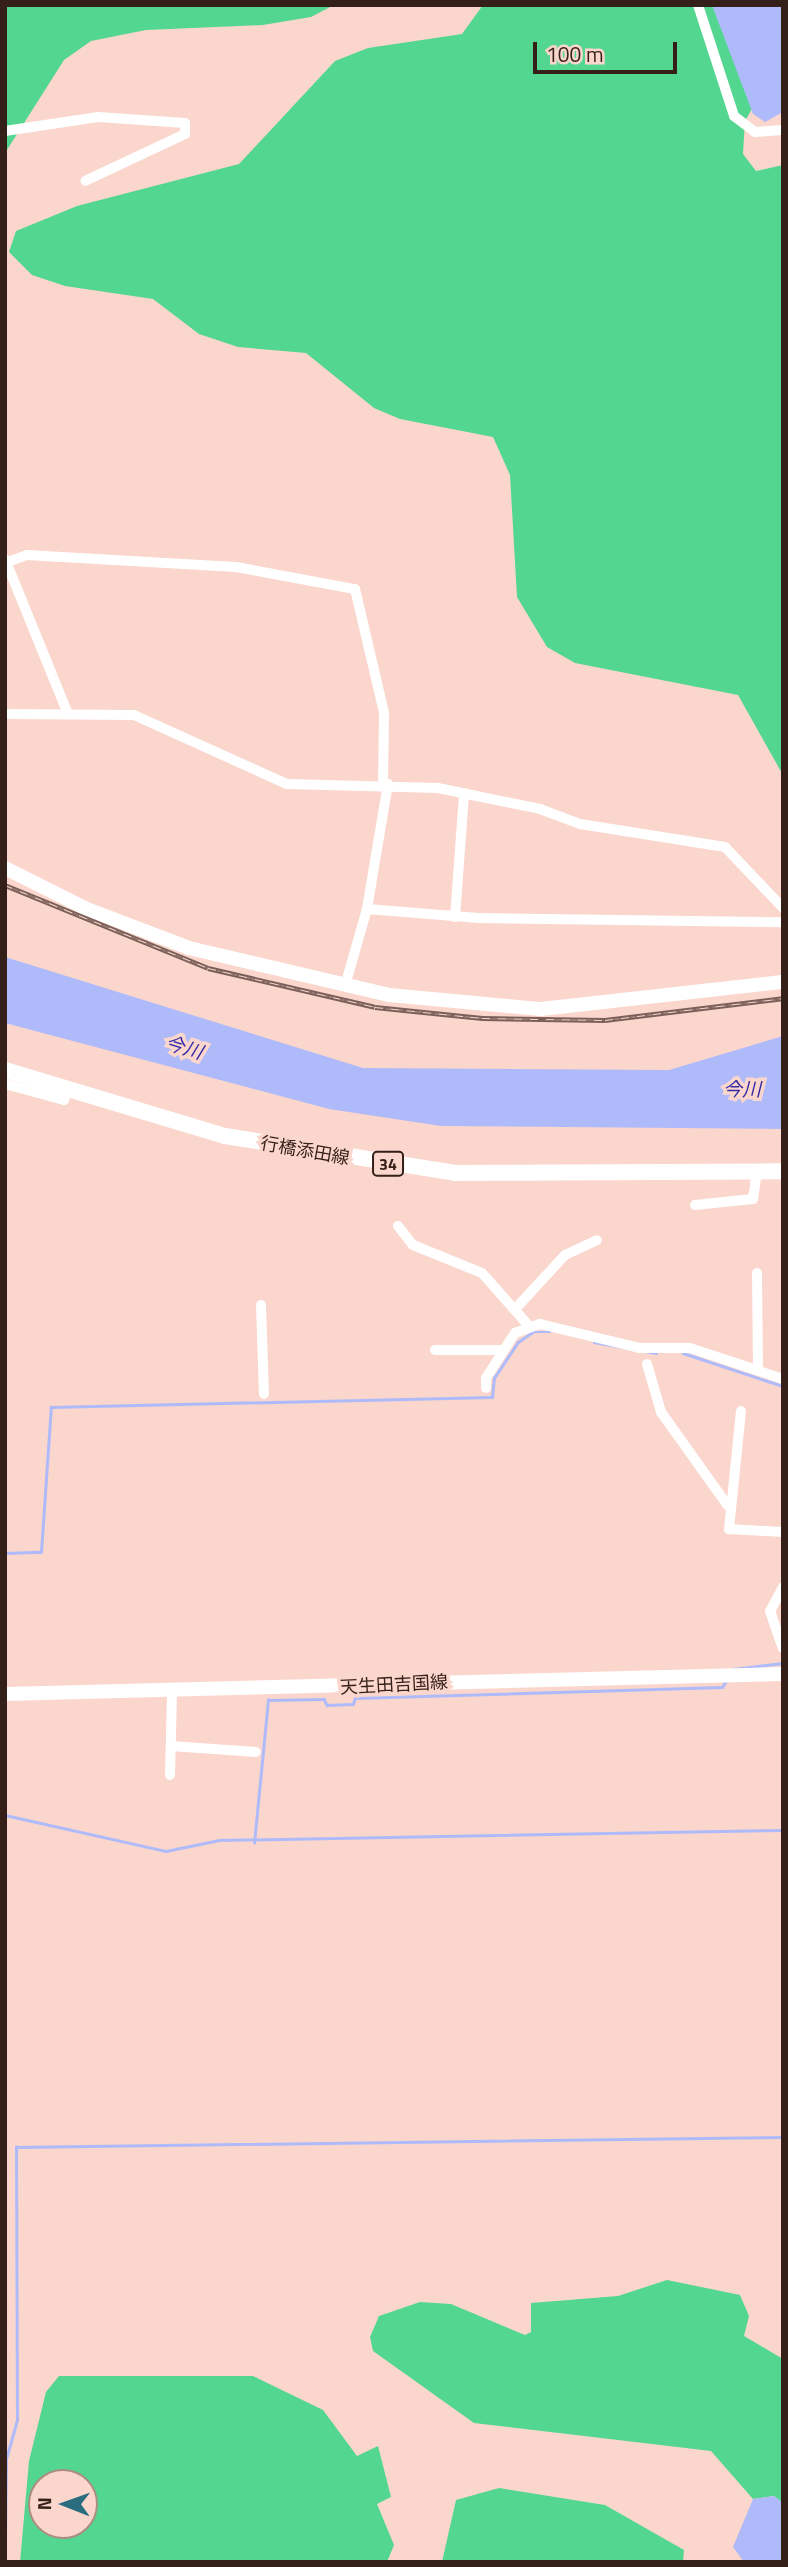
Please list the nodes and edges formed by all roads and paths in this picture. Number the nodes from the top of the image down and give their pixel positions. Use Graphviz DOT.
graph roads {
  1 [pos="698,5"];
  2 [pos="783,130"];
  3 [pos="5,131"];
  4 [pos="85,181"];
  5 [pos="6,561"];
  6 [pos="5,713"];
  7 [pos="68,714"];
  8 [pos="385,784"];
  9 [pos="464,793"];
  10 [pos="5,869"];
  11 [pos="783,908"];
  12 [pos="367,909"];
  13 [pos="455,917"];
  14 [pos="783,922"];
  15 [pos="783,982"];
  16 [pos="345,986"];
  17 [pos="5,1070"];
  18 [pos="5,1084"];
  19 [pos="68,1089"];
  20 [pos="757,1171"];
  21 [pos="783,1171"];
  22 [pos="695,1205"];
  23 [pos="398,1226"];
  24 [pos="597,1240"];
  25 [pos="757,1273"];
  26 [pos="261,1306"];
  27 [pos="517,1307"];
  28 [pos="528,1325"];
  29 [pos="435,1350"];
  30 [pos="503,1350"];
  31 [pos="648,1364"];
  32 [pos="758,1370"];
  33 [pos="783,1379"];
  34 [pos="486,1388"];
  35 [pos="264,1394"];
  36 [pos="741,1411"];
  37 [pos="728,1506"];
  38 [pos="783,1532"];
  39 [pos="783,1587"];
  40 [pos="783,1648"];
  41 [pos="783,1674"];
  42 [pos="172,1691"];
  43 [pos="5,1694"];
  44 [pos="171,1746"];
  45 [pos="256,1752"];
  46 [pos="170,1775"];
  1 -- 2 [label="street"];
  3 -- 4 [label="street"];
  5 -- 7 [label="street"];
  5 -- 8 [label="street"];
  6 -- 7 [label="street"];
  7 -- 8 [label="street"];
  8 -- 9 [label="street"];
  8 -- 12 [label="street"];
  9 -- 11 [label="street"];
  9 -- 13 [label="street"];
  10 -- 16 [label="street"];
  12 -- 13 [label="street"];
  12 -- 16 [label="street"];
  13 -- 14 [label="street"];
  15 -- 16 [label="street"];
  17 -- 19 [label="main road, 行橋添田線 / 34"];
  18 -- 19 [label="street"];
  19 -- 20 [label="main road, 行橋添田線 / 34"];
  20 -- 21 [label="main road, 行橋添田線 / 34"];
  20 -- 22 [label="street"];
  23 -- 27 [label="street"];
  24 -- 27 [label="street"];
  25 -- 32 [label="street"];
  26 -- 35 [label="street"];
  27 -- 28 [label="street"];
  28 -- 30 [label="street"];
  28 -- 32 [label="street"];
  29 -- 30 [label="street"];
  30 -- 34 [label="street"];
  31 -- 37 [label="street"];
  32 -- 33 [label="street"];
  36 -- 37 [label="street"];
  37 -- 38 [label="street"];
  39 -- 40 [label="street"];
  41 -- 42 [label="street, 天生田吉国線"];
  42 -- 43 [label="street, 天生田吉国線"];
  42 -- 44 [label="street"];
  44 -- 45 [label="street"];
  44 -- 46 [label="street"];
}
